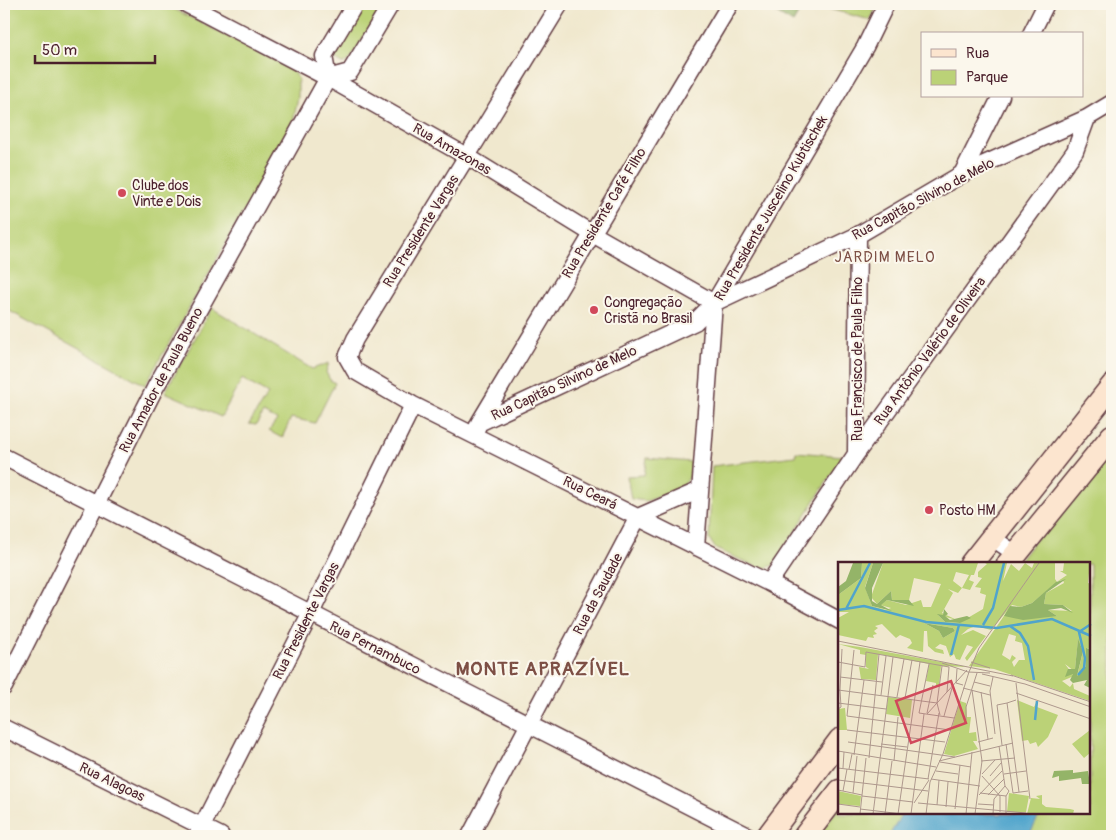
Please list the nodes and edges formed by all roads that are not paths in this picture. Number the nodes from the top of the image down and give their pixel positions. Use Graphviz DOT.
graph roads {
  1 [pos="186,4"];
  2 [pos="356,4"];
  3 [pos="391,4"];
  4 [pos="560,4"];
  5 [pos="730,4"];
  6 [pos="886,4"];
  7 [pos="1046,4"];
  8 [pos="1032,32"];
  9 [pos="328,78"];
  10 [pos="1000,98"];
  11 [pos="1112,103"];
  12 [pos="1087,118"];
  13 [pos="468,157"];
  14 [pos="962,174"];
  15 [pos="591,233"];
  16 [pos="858,235"];
  17 [pos="714,303"];
  18 [pos="347,357"];
  19 [pos="1111,389"];
  20 [pos="413,405"];
  21 [pos="477,429"];
  22 [pos="1112,436"];
  23 [pos="856,454"];
  24 [pos="4,457"];
  25 [pos="700,490"];
  26 [pos="96,504"];
  27 [pos="638,517"];
  28 [pos="991,537"];
  29 [pos="696,546"];
  30 [pos="1012,559"];
  31 [pos="972,562"];
  32 [pos="769,583"];
  33 [pos="310,615"];
  34 [pos="838,620"];
  35 [pos="4,687"];
  36 [pos="529,726"];
  37 [pos="4,728"];
  38 [pos="838,743"];
  39 [pos="838,794"];
  40 [pos="200,831"];
  41 [pos="221,836"];
  42 [pos="470,836"];
  43 [pos="748,836"];
  44 [pos="768,836"];
  45 [pos="806,836"];
  1 -- 9 [label="street, Rua Amazonas"];
  2 -- 9 [label="street"];
  3 -- 9 [label="street"];
  4 -- 13 [label="street, Rua Presidente Vargas"];
  5 -- 15 [label="street, Rua Presidente Café Filho"];
  6 -- 17 [label="street, Rua Presidente Juscelino Kubtischek"];
  7 -- 8 [label="street"];
  9 -- 13 [label="street, Rua Amazonas"];
  9 -- 26 [label="street, Rua Amador de Paula Bueno"];
  10 -- 14 [label="street"];
  11 -- 12 [label="street, Rua Capitão Silvino de Melo"];
  12 -- 14 [label="street, Rua Capitão Silvino de Melo"];
  12 -- 23 [label="street, Rua Antônio Valério de Oliveira"];
  13 -- 15 [label="street, Rua Amazonas"];
  13 -- 18 [label="street, Rua Presidente Vargas"];
  14 -- 16 [label="street, Rua Capitão Silvino de Melo"];
  15 -- 17 [label="street, Rua Amazonas"];
  15 -- 21 [label="street, Rua Presidente Café Filho"];
  16 -- 17 [label="street, Rua Capitão Silvino de Melo"];
  16 -- 23 [label="street, Rua Francisco de Paula Filho"];
  17 -- 21 [label="street, Rua Capitão Silvino de Melo"];
  17 -- 25 [label="street, Rua Presidente Juscelino Kubtischek"];
  18 -- 20 [label="street, Rua Ceará"];
  19 -- 28 [label="street"];
  20 -- 21 [label="street, Rua Ceará"];
  20 -- 33 [label="street, Rua Presidente Vargas"];
  21 -- 27 [label="street, Rua Ceará"];
  22 -- 30 [label="street"];
  23 -- 32 [label="street, Rua Antônio Valério de Oliveira"];
  24 -- 26 [label="street, Rua Pernambuco"];
  25 -- 27 [label="street"];
  25 -- 29 [label="street, Rua Presidente Juscelino Kubtischek"];
  26 -- 33 [label="street, Rua Pernambuco"];
  26 -- 35 [label="street, Rua Amador de Paula Bueno"];
  27 -- 29 [label="street, Rua Ceará"];
  27 -- 36 [label="street, Rua da Saudade"];
  28 -- 30 [label="street"];
  28 -- 31 [label="street"];
  29 -- 32 [label="street, Rua Ceará"];
  32 -- 34 [label="street, Rua Ceará"];
  33 -- 36 [label="street, Rua Pernambuco"];
  33 -- 40 [label="street, Rua Presidente Vargas"];
  36 -- 42 [label="street, Rua da Saudade"];
  36 -- 43 [label="street, Rua Pernambuco"];
  37 -- 40 [label="street, Rua Alagoas"];
  38 -- 44 [label="street"];
  39 -- 45 [label="street"];
  40 -- 41 [label="street, Rua Alagoas"];
}
